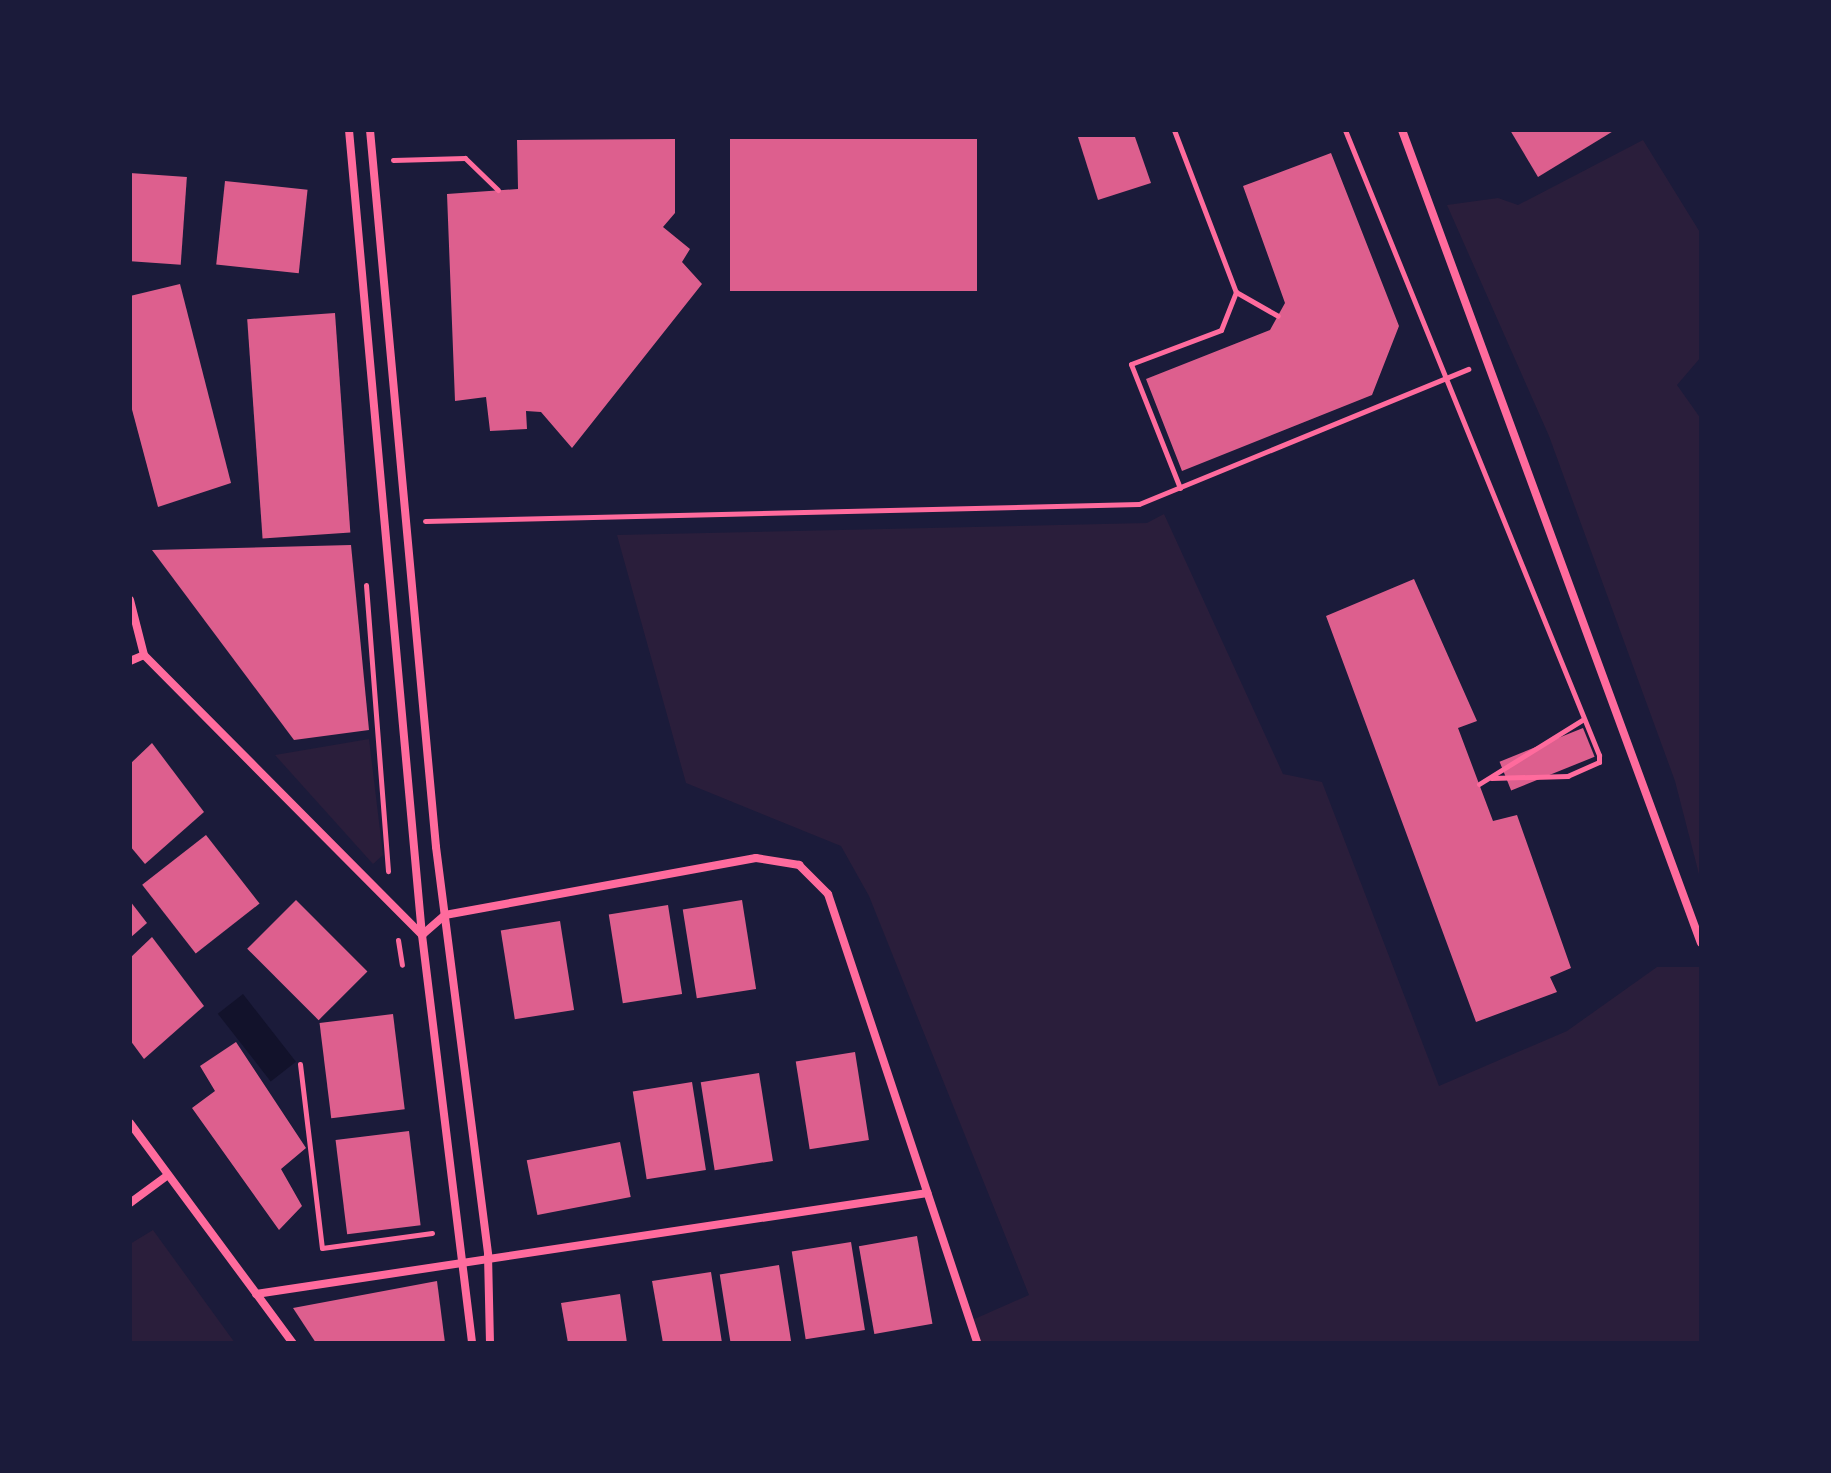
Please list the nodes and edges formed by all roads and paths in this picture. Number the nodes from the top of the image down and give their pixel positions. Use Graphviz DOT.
graph roads {
  1 [pos="349,130"];
  2 [pos="370,130"];
  3 [pos="1174,130"];
  4 [pos="1345,130"];
  5 [pos="1402,130"];
  6 [pos="392,159"];
  7 [pos="498,190"];
  8 [pos="1236,292"];
  9 [pos="1278,316"];
  10 [pos="1488,360"];
  11 [pos="1443,380"];
  12 [pos="1180,488"];
  13 [pos="408,521"];
  14 [pos="130,600"];
  15 [pos="144,655"];
  16 [pos="130,661"];
  17 [pos="1584,719"];
  18 [pos="1491,778"];
  19 [pos="1479,784"];
  20 [pos="445,915"];
  21 [pos="422,935"];
  22 [pos="1701,943"];
  23 [pos="300,1064"];
  24 [pos="130,1123"];
  25 [pos="168,1175"];
  26 [pos="927,1193"];
  27 [pos="130,1203"];
  28 [pos="432,1233"];
  29 [pos="488,1255"];
  30 [pos="464,1258"];
  31 [pos="256,1294"];
  32 [pos="293,1343"];
  33 [pos="472,1343"];
  34 [pos="490,1343"];
  35 [pos="977,1343"];
  1 -- 21 [label="street"];
  2 -- 13 [label="street"];
  3 -- 8 [label="path"];
  4 -- 11 [label="path"];
  5 -- 10 [label="street"];
  6 -- 7 [label="path"];
  8 -- 9 [label="path"];
  8 -- 12 [label="path"];
  10 -- 11 [label="path"];
  10 -- 22 [label="street"];
  11 -- 12 [label="path"];
  11 -- 17 [label="path"];
  12 -- 13 [label="path"];
  13 -- 20 [label="street"];
  14 -- 15 [label="street"];
  15 -- 16 [label="street"];
  15 -- 21 [label="street"];
  17 -- 18 [label="path"];
  17 -- 18 [label="path"];
  18 -- 19 [label="path"];
  20 -- 21 [label="street"];
  20 -- 26 [label="street"];
  20 -- 29 [label="street"];
  21 -- 30 [label="street"];
  23 -- 28 [label="path"];
  24 -- 25 [label="street"];
  25 -- 27 [label="street"];
  25 -- 31 [label="street"];
  26 -- 29 [label="street"];
  26 -- 35 [label="street"];
  29 -- 30 [label="street"];
  29 -- 34 [label="street"];
  30 -- 31 [label="street"];
  30 -- 33 [label="street"];
  31 -- 32 [label="street"];
}
